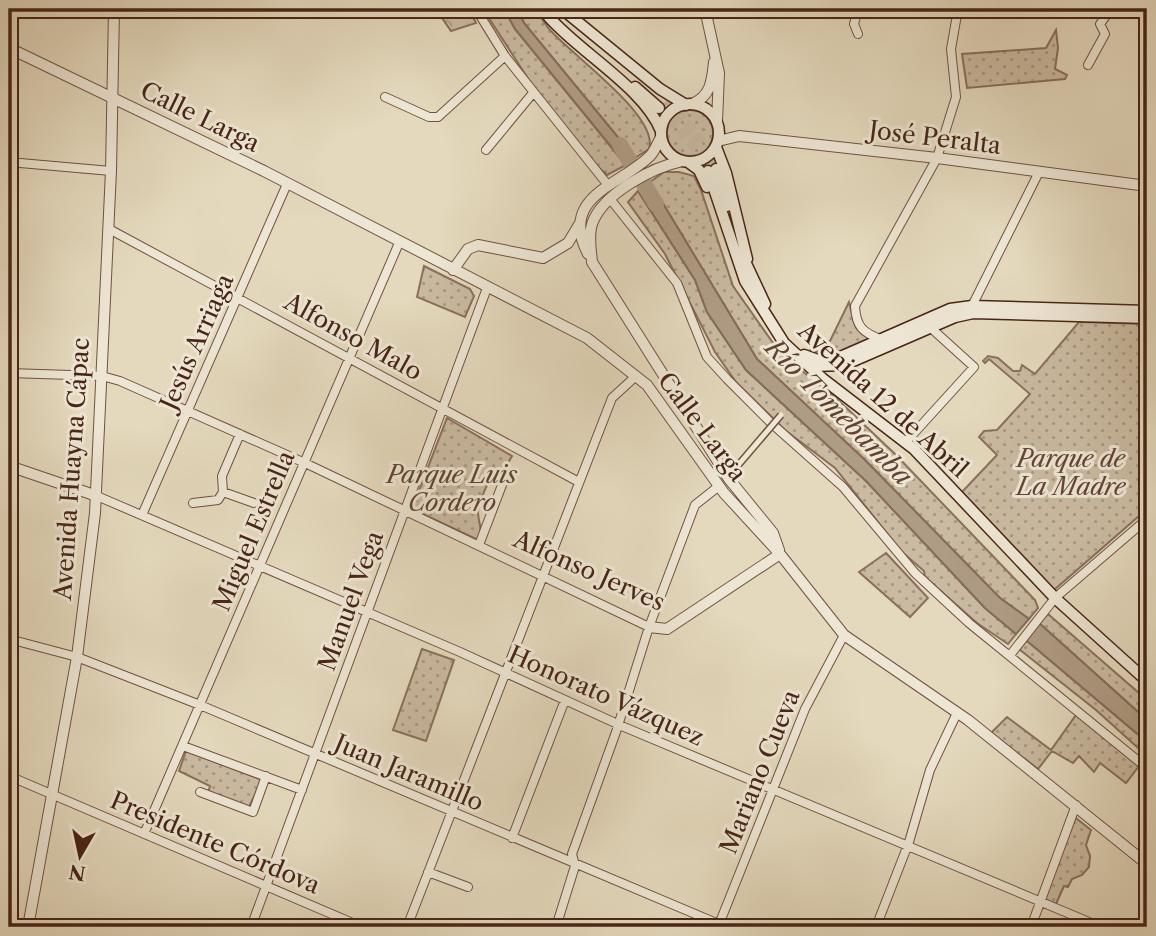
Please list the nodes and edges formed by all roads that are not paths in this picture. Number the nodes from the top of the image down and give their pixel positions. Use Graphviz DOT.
graph roads {
  1 [pos="114,9"];
  2 [pos="476,9"];
  3 [pos="562,9"];
  4 [pos="705,9"];
  5 [pos="858,9"];
  6 [pos="958,9"];
  7 [pos="1111,9"];
  8 [pos="545,13"];
  9 [pos="858,34"];
  10 [pos="9,48"];
  11 [pos="715,51"];
  12 [pos="505,56"];
  13 [pos="1088,65"];
  14 [pos="533,93"];
  15 [pos="113,97"];
  16 [pos="385,97"];
  17 [pos="689,104"];
  18 [pos="717,122"];
  19 [pos="661,134"];
  20 [pos="717,144"];
  21 [pos="486,150"];
  22 [pos="937,158"];
  23 [pos="685,161"];
  24 [pos="9,162"];
  25 [pos="111,171"];
  26 [pos="1039,172"];
  27 [pos="287,184"];
  28 [pos="607,184"];
  29 [pos="1147,187"];
  30 [pos="611,200"];
  31 [pos="582,219"];
  32 [pos="109,229"];
  33 [pos="399,243"];
  34 [pos="592,262"];
  35 [pos="453,270"];
  36 [pos="753,279"];
  37 [pos="487,288"];
  38 [pos="238,296"];
  39 [pos="972,306"];
  40 [pos="1147,310"];
  41 [pos="1147,318"];
  42 [pos="931,328"];
  43 [pos="883,340"];
  44 [pos="350,358"];
  45 [pos="816,363"];
  46 [pos="9,373"];
  47 [pos="102,376"];
  48 [pos="636,376"];
  49 [pos="823,379"];
  50 [pos="442,409"];
  51 [pos="188,410"];
  52 [pos="780,415"];
  53 [pos="240,434"];
  54 [pos="906,442"];
  55 [pos="305,463"];
  56 [pos="9,466"];
  57 [pos="734,470"];
  58 [pos="507,472"];
  59 [pos="577,481"];
  60 [pos="719,486"];
  61 [pos="223,492"];
  62 [pos="97,496"];
  63 [pos="193,503"];
  64 [pos="254,503"];
  65 [pos="405,511"];
  66 [pos="142,515"];
  67 [pos="1147,519"];
  68 [pos="479,545"];
  69 [pos="780,554"];
  70 [pos="259,568"];
  71 [pos="542,574"];
  72 [pos="1055,598"];
  73 [pos="367,613"];
  74 [pos="649,627"];
  75 [pos="844,635"];
  76 [pos="9,639"];
  77 [pos="1010,654"];
  78 [pos="77,657"];
  79 [pos="503,671"];
  80 [pos="1147,681"];
  81 [pos="565,701"];
  82 [pos="200,705"];
  83 [pos="957,713"];
  84 [pos="619,724"];
  85 [pos="183,746"];
  86 [pos="315,754"];
  87 [pos="1147,768"];
  88 [pos="9,776"];
  89 [pos="266,776"];
  90 [pos="772,789"];
  91 [pos="302,790"];
  92 [pos="200,792"];
  93 [pos="52,795"];
  94 [pos="1076,805"];
  95 [pos="451,813"];
  96 [pos="145,834"];
  97 [pos="512,838"];
  98 [pos="907,847"];
  99 [pos="1147,864"];
  100 [pos="575,866"];
  101 [pos="428,872"];
  102 [pos="266,886"];
  103 [pos="468,887"];
  104 [pos="1040,903"];
  105 [pos="28,927"];
  106 [pos="251,927"];
  107 [pos="362,927"];
  108 [pos="407,927"];
  109 [pos="556,927"];
  110 [pos="721,927"];
  111 [pos="876,927"];
  112 [pos="1031,927"];
  113 [pos="1101,927"];
  1 -- 15 [label="street, Avenida Huayna Cápac"];
  2 -- 12 [label="street"];
  3 -- 8 [label="main road"];
  3 -- 17 [label="main road"];
  4 -- 11 [label="street"];
  5 -- 9 [label="street"];
  6 -- 22 [label="street"];
  7 -- 13 [label="street"];
  8 -- 19 [label="main road"];
  10 -- 15 [label="street, Calle Larga"];
  11 -- 17 [label="street"];
  11 -- 18 [label="street"];
  12 -- 14 [label="street"];
  12 -- 16 [label="street"];
  14 -- 21 [label="street"];
  14 -- 28 [label="street"];
  15 -- 25 [label="street, Avenida Huayna Cápac"];
  15 -- 27 [label="street, Calle Larga"];
  17 -- 18 [label="main road"];
  17 -- 19 [label="main road"];
  18 -- 20 [label="main road"];
  19 -- 23 [label="main road"];
  19 -- 28 [label="street"];
  20 -- 22 [label="street, José Peralta"];
  20 -- 23 [label="main road"];
  20 -- 36 [label="main road"];
  22 -- 26 [label="street, José Peralta"];
  22 -- 43 [label="street"];
  23 -- 30 [label="street"];
  23 -- 49 [label="main road"];
  24 -- 25 [label="street"];
  25 -- 32 [label="street, Avenida Huayna Cápac"];
  26 -- 29 [label="street, José Peralta"];
  26 -- 39 [label="street"];
  27 -- 33 [label="street, Calle Larga"];
  27 -- 38 [label="street, Jesús Arriaga"];
  28 -- 31 [label="street"];
  30 -- 34 [label="street"];
  30 -- 77 [label="street"];
  31 -- 34 [label="street"];
  31 -- 35 [label="street"];
  32 -- 38 [label="street, Alfonso Malo"];
  32 -- 47 [label="street, Avenida Huayna Cápac"];
  33 -- 35 [label="street, Calle Larga"];
  33 -- 44 [label="street, Miguel Estrella"];
  34 -- 69 [label="street"];
  35 -- 37 [label="street, Calle Larga"];
  36 -- 45 [label="main road, Avenida 12 de Abril"];
  36 -- 45 [label="main road, Avenida 12 de Abril"];
  37 -- 48 [label="street, Calle Larga"];
  37 -- 50 [label="street, Manuel Vega"];
  38 -- 44 [label="street, Alfonso Malo"];
  38 -- 51 [label="street, Jesús Arriaga"];
  39 -- 40 [label="main road"];
  39 -- 43 [label="main road"];
  41 -- 42 [label="main road"];
  42 -- 45 [label="main road"];
  42 -- 54 [label="street"];
  43 -- 45 [label="main road"];
  44 -- 50 [label="street, Alfonso Malo"];
  44 -- 55 [label="street, Miguel Estrella"];
  45 -- 49 [label="main road, Avenida 12 de Abril"];
  46 -- 47 [label="street, Alfonso Jerves"];
  47 -- 51 [label="street, Alfonso Jerves"];
  47 -- 62 [label="street, Avenida Huayna Cápac"];
  48 -- 59 [label="street"];
  48 -- 60 [label="street, Calle Larga"];
  49 -- 54 [label="main road, Avenida 12 de Abril"];
  50 -- 59 [label="street, Alfonso Malo"];
  50 -- 65 [label="street, Manuel Vega"];
  51 -- 53 [label="street, Alfonso Jerves"];
  51 -- 66 [label="street, Jesús Arriaga"];
  52 -- 57 [label="street, bridge"];
  53 -- 55 [label="street, Alfonso Jerves"];
  53 -- 61 [label="street"];
  54 -- 72 [label="main road, Avenida 12 de Abril"];
  55 -- 65 [label="street, Alfonso Jerves"];
  55 -- 70 [label="street, Miguel Estrella"];
  56 -- 62 [label="street"];
  58 -- 68 [label="street"];
  59 -- 71 [label="street"];
  60 -- 69 [label="street, Calle Larga"];
  60 -- 74 [label="street"];
  61 -- 63 [label="street"];
  61 -- 64 [label="street"];
  62 -- 66 [label="street, Honorato Vázquez"];
  62 -- 78 [label="street, Avenida Huayna Cápac"];
  65 -- 68 [label="street, Alfonso Jerves"];
  65 -- 73 [label="street, Manuel Vega"];
  66 -- 70 [label="street, Honorato Vázquez"];
  67 -- 72 [label="street"];
  68 -- 71 [label="street, Alfonso Jerves"];
  69 -- 74 [label="street, Alfonso Jerves"];
  69 -- 75 [label="street, Calle Larga"];
  70 -- 73 [label="street, Honorato Vázquez"];
  70 -- 82 [label="street, Miguel Estrella"];
  71 -- 74 [label="street, Alfonso Jerves"];
  71 -- 79 [label="street"];
  72 -- 77 [label="street"];
  72 -- 80 [label="main road, Avenida 12 de Abril"];
  73 -- 79 [label="street, Honorato Vázquez"];
  73 -- 86 [label="street, Manuel Vega"];
  74 -- 84 [label="street"];
  75 -- 83 [label="street, Calle Larga"];
  75 -- 90 [label="street, Mariano Cueva"];
  76 -- 78 [label="street, Juan Jaramillo"];
  77 -- 87 [label="street"];
  78 -- 82 [label="street, Juan Jaramillo"];
  78 -- 93 [label="street, Avenida Huayna Cápac"];
  79 -- 81 [label="street, Honorato Vázquez"];
  79 -- 95 [label="street"];
  81 -- 84 [label="street, Honorato Vázquez"];
  81 -- 97 [label="street"];
  82 -- 85 [label="street, Miguel Estrella"];
  82 -- 86 [label="street, Juan Jaramillo"];
  83 -- 94 [label="street, Calle Larga"];
  83 -- 98 [label="street"];
  84 -- 90 [label="street, Honorato Vázquez"];
  84 -- 100 [label="street"];
  85 -- 89 [label="street"];
  85 -- 96 [label="street, Miguel Estrella"];
  86 -- 91 [label="street, Manuel Vega"];
  86 -- 95 [label="street, Juan Jaramillo"];
  88 -- 93 [label="street, Presidente Córdova"];
  89 -- 91 [label="street"];
  89 -- 92 [label="street"];
  90 -- 98 [label="street, Honorato Vázquez"];
  90 -- 110 [label="street, Mariano Cueva"];
  91 -- 102 [label="street, Manuel Vega"];
  93 -- 96 [label="street, Presidente Córdova"];
  93 -- 105 [label="street, Avenida Huayna Cápac"];
  94 -- 99 [label="street, Calle Larga"];
  94 -- 104 [label="street"];
  95 -- 97 [label="street, Juan Jaramillo"];
  95 -- 101 [label="street"];
  96 -- 102 [label="street, Presidente Córdova"];
  97 -- 100 [label="street, Juan Jaramillo"];
  98 -- 104 [label="street, Honorato Vázquez"];
  98 -- 111 [label="street"];
  100 -- 109 [label="street"];
  100 -- 110 [label="street, Juan Jaramillo"];
  101 -- 103 [label="street"];
  101 -- 108 [label="street"];
  102 -- 106 [label="street, Manuel Vega"];
  102 -- 107 [label="street, Presidente Córdova"];
  104 -- 112 [label="street"];
  104 -- 113 [label="street, Honorato Vázquez"];
}
